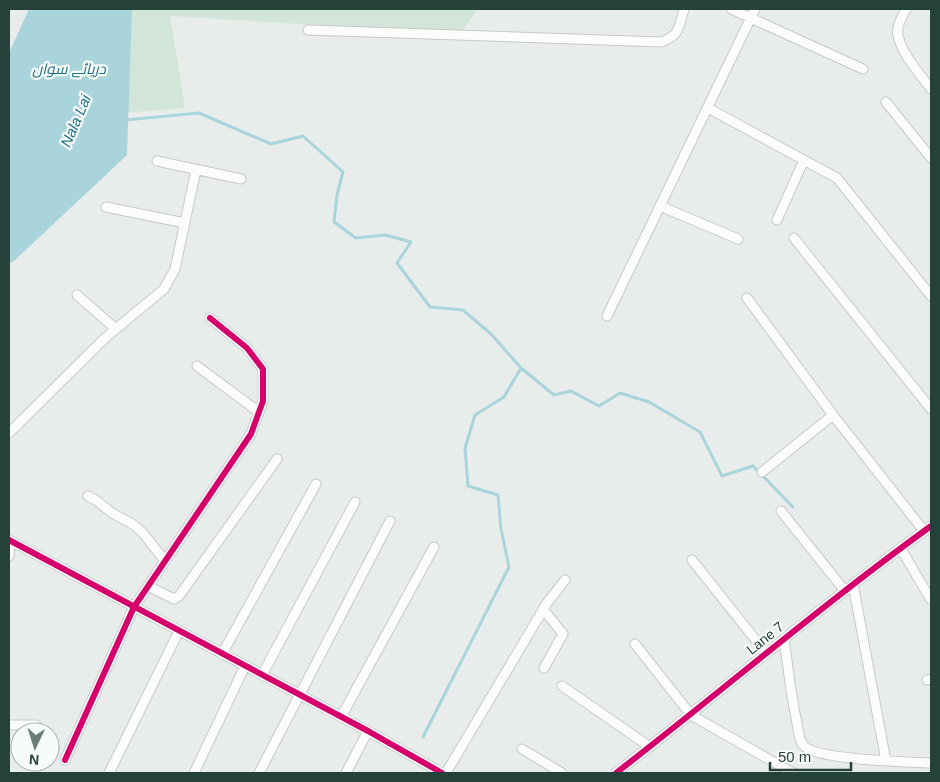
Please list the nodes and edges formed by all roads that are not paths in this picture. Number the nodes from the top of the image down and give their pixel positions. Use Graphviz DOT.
graph roads {
  1 [pos="684,9"];
  2 [pos="731,9"];
  3 [pos="756,9"];
  4 [pos="906,9"];
  5 [pos="751,18"];
  6 [pos="308,30"];
  7 [pos="863,69"];
  8 [pos="931,88"];
  9 [pos="886,102"];
  10 [pos="708,108"];
  11 [pos="931,158"];
  12 [pos="804,160"];
  13 [pos="157,162"];
  14 [pos="196,170"];
  15 [pos="241,179"];
  16 [pos="660,206"];
  17 [pos="106,207"];
  18 [pos="777,220"];
  19 [pos="185,223"];
  20 [pos="794,238"];
  21 [pos="738,239"];
  22 [pos="77,295"];
  23 [pos="931,296"];
  24 [pos="747,298"];
  25 [pos="607,316"];
  26 [pos="210,318"];
  27 [pos="116,329"];
  28 [pos="196,366"];
  29 [pos="931,409"];
  30 [pos="259,412"];
  31 [pos="833,414"];
  32 [pos="9,433"];
  33 [pos="277,459"];
  34 [pos="762,472"];
  35 [pos="316,484"];
  36 [pos="88,496"];
  37 [pos="355,502"];
  38 [pos="781,511"];
  39 [pos="390,521"];
  40 [pos="928,529"];
  41 [pos="10,541"];
  42 [pos="434,547"];
  43 [pos="901,549"];
  44 [pos="9,556"];
  45 [pos="692,560"];
  46 [pos="165,561"];
  47 [pos="565,580"];
  48 [pos="853,584"];
  49 [pos="148,586"];
  50 [pos="845,591"];
  51 [pos="931,600"];
  52 [pos="134,607"];
  53 [pos="543,609"];
  54 [pos="179,631"];
  55 [pos="784,639"];
  56 [pos="635,644"];
  57 [pos="766,653"];
  58 [pos="222,654"];
  59 [pos="245,666"];
  60 [pos="544,668"];
  61 [pos="262,675"];
  62 [pos="562,686"];
  63 [pos="298,695"];
  64 [pos="692,715"];
  65 [pos="341,717"];
  66 [pos="368,731"];
  67 [pos="650,747"];
  68 [pos="522,749"];
  69 [pos="65,760"];
  70 [pos="886,761"];
  71 [pos="931,763"];
  72 [pos="109,773"];
  73 [pos="194,773"];
  74 [pos="259,773"];
  75 [pos="346,773"];
  76 [pos="444,773"];
  77 [pos="562,773"];
  78 [pos="616,773"];
  79 [pos="793,773"];
  1 -- 6 [label="street"];
  2 -- 5 [label="street"];
  3 -- 5 [label="street"];
  4 -- 8 [label="street"];
  5 -- 7 [label="street"];
  5 -- 10 [label="street"];
  9 -- 11 [label="street"];
  10 -- 12 [label="street"];
  10 -- 16 [label="street"];
  12 -- 18 [label="street"];
  12 -- 23 [label="street"];
  13 -- 14 [label="street"];
  14 -- 15 [label="street"];
  14 -- 19 [label="street"];
  16 -- 21 [label="street"];
  16 -- 25 [label="street"];
  17 -- 19 [label="street"];
  19 -- 27 [label="street"];
  20 -- 29 [label="street"];
  22 -- 27 [label="street"];
  24 -- 31 [label="street"];
  26 -- 30 [label="street"];
  27 -- 32 [label="street"];
  28 -- 30 [label="street"];
  30 -- 46 [label="street"];
  31 -- 34 [label="street"];
  31 -- 40 [label="street"];
  33 -- 49 [label="street"];
  35 -- 58 [label="street"];
  36 -- 46 [label="street"];
  37 -- 61 [label="street"];
  38 -- 50 [label="street"];
  39 -- 63 [label="street"];
  40 -- 43 [label="street, Lane 7"];
  41 -- 44 [label="street"];
  41 -- 52 [label="street"];
  42 -- 65 [label="street"];
  43 -- 48 [label="street, Lane 7"];
  43 -- 51 [label="street"];
  45 -- 57 [label="street"];
  46 -- 49 [label="street"];
  47 -- 53 [label="street"];
  48 -- 50 [label="street, Lane 7"];
  48 -- 70 [label="street"];
  49 -- 52 [label="street"];
  50 -- 55 [label="street, Lane 7"];
  52 -- 54 [label="street"];
  52 -- 69 [label="street"];
  53 -- 60 [label="street"];
  53 -- 76 [label="street"];
  54 -- 58 [label="street"];
  54 -- 72 [label="street"];
  55 -- 57 [label="street, Lane 7"];
  55 -- 70 [label="street"];
  56 -- 64 [label="street"];
  57 -- 64 [label="street, Lane 7"];
  58 -- 59 [label="street"];
  59 -- 61 [label="street"];
  59 -- 73 [label="street"];
  61 -- 63 [label="street"];
  62 -- 67 [label="street"];
  63 -- 65 [label="street"];
  63 -- 74 [label="street"];
  64 -- 67 [label="street, Lane 7"];
  64 -- 79 [label="street"];
  65 -- 66 [label="street"];
  66 -- 75 [label="street"];
  66 -- 76 [label="street"];
  67 -- 78 [label="street, Lane 7"];
  68 -- 77 [label="street"];
  70 -- 71 [label="street"];
}
